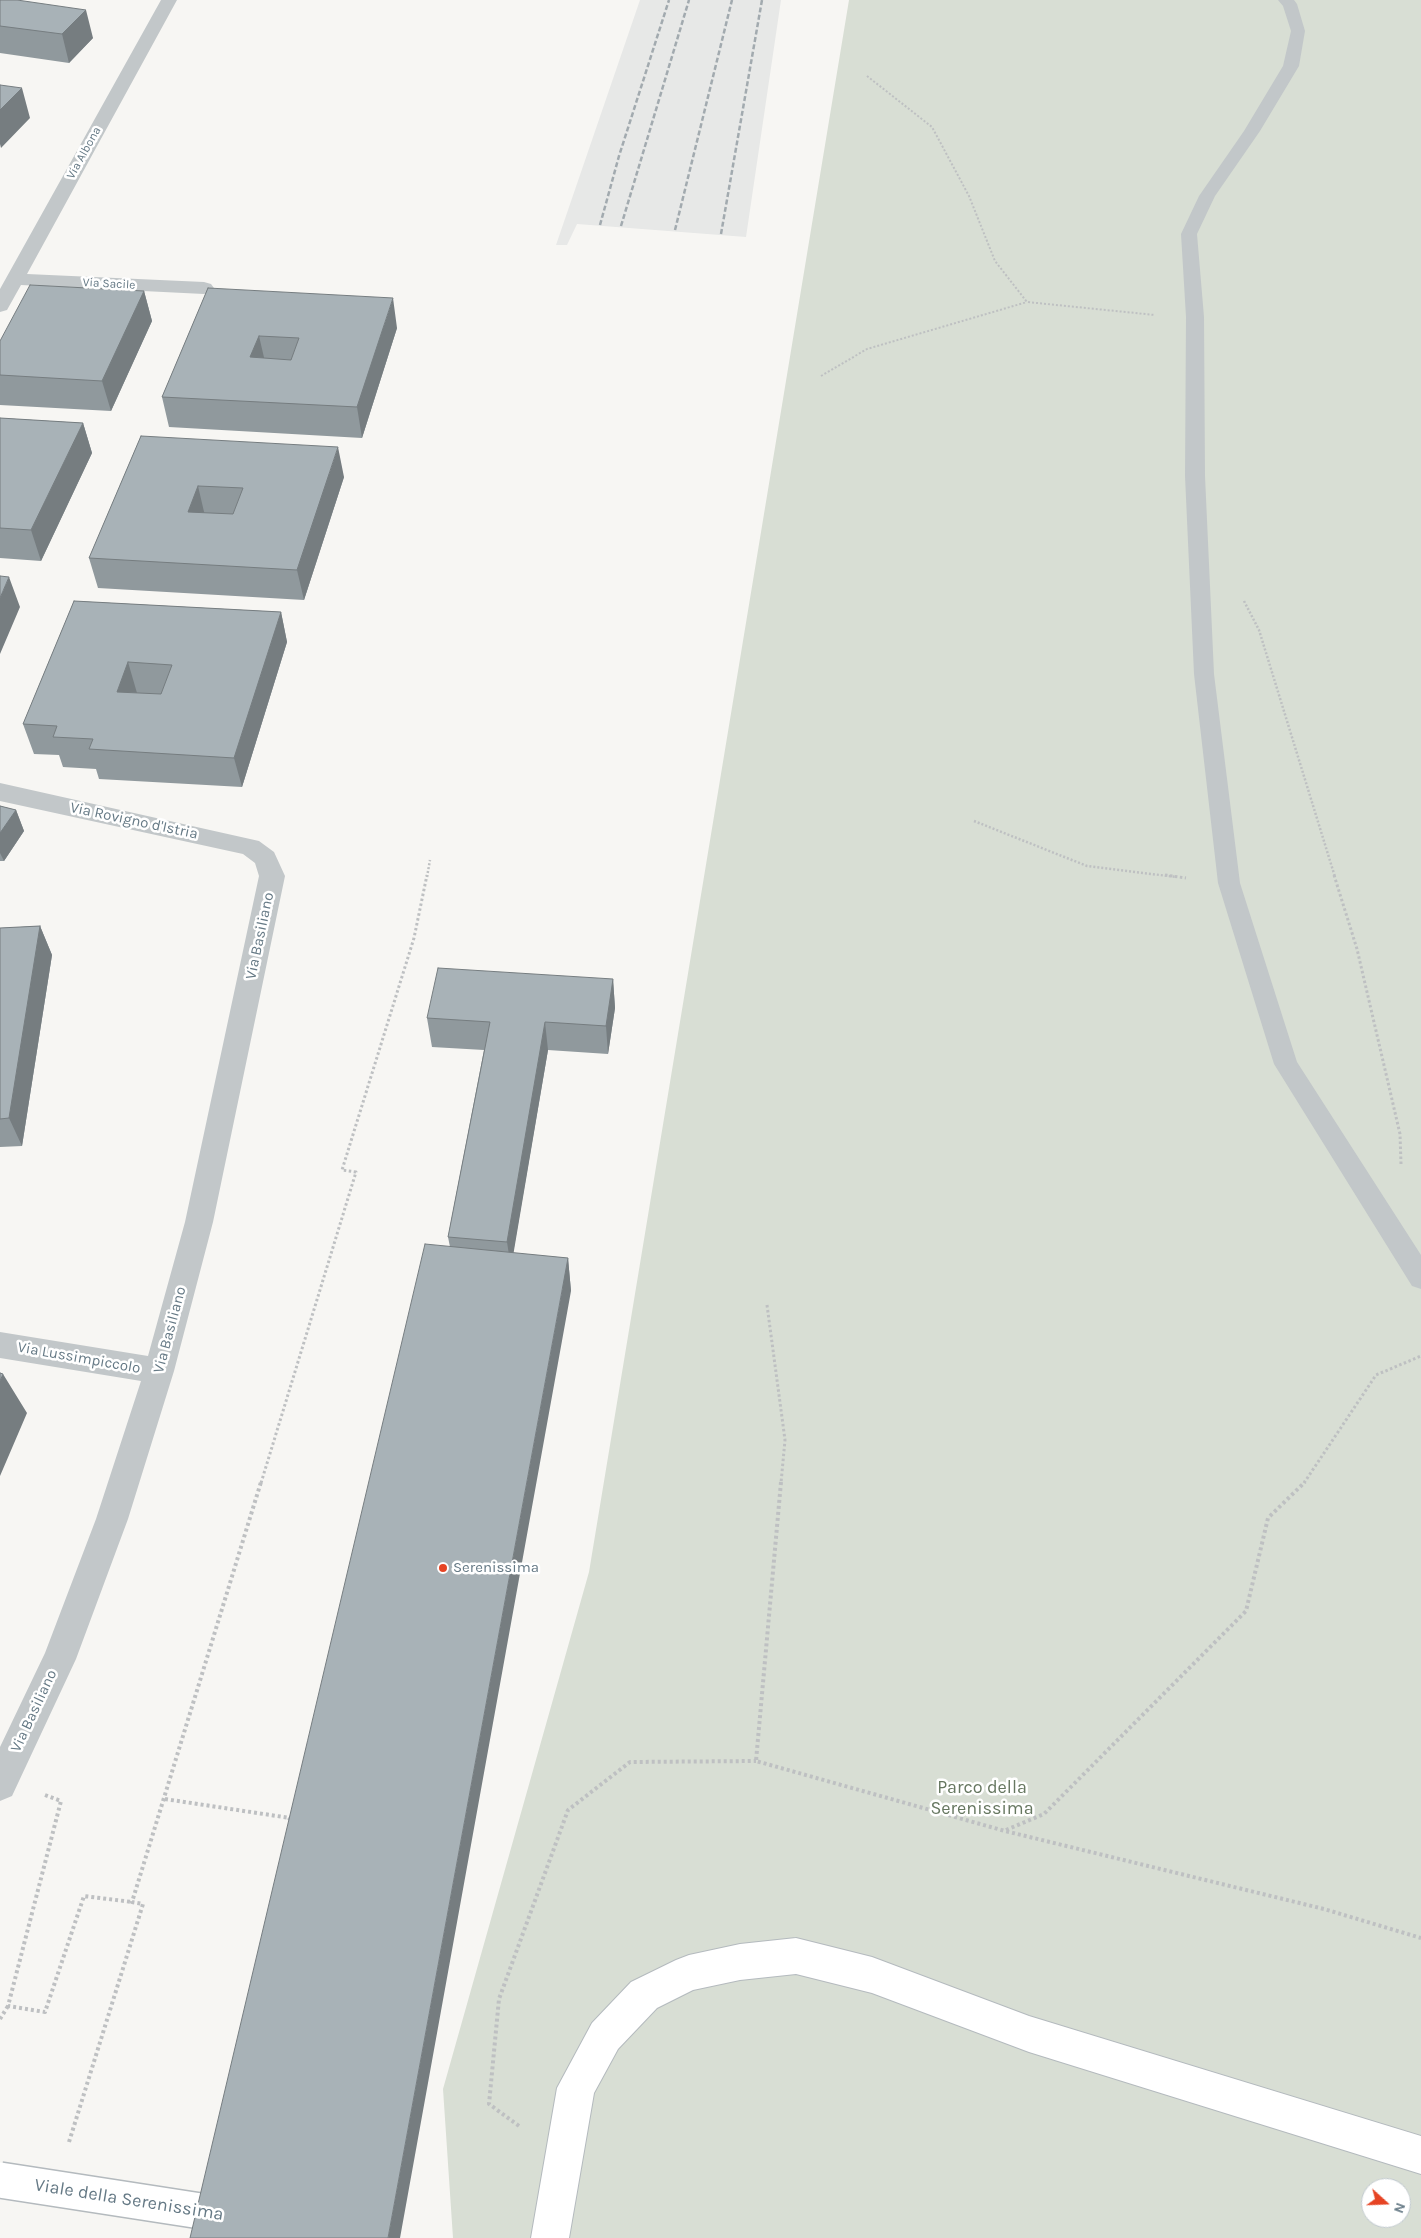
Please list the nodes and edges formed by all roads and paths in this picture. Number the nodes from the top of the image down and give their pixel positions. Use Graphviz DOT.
graph roads {
  1 [pos="169,0"];
  2 [pos="1285,0"];
  3 [pos="867,76"];
  4 [pos="15,279"];
  5 [pos="204,288"];
  6 [pos="1028,302"];
  7 [pos="0,306"];
  8 [pos="1194,317"];
  9 [pos="821,376"];
  10 [pos="1241,596"];
  11 [pos="0,792"];
  12 [pos="974,821"];
  13 [pos="265,858"];
  14 [pos="430,860"];
  15 [pos="1228,883"];
  16 [pos="1401,1172"];
  17 [pos="1421,1278"];
  18 [pos="767,1305"];
  19 [pos="0,1345"];
  20 [pos="1421,1356"];
  21 [pos="159,1372"];
  22 [pos="756,1761"];
  23 [pos="2,1781"];
  24 [pos="165,1799"];
  25 [pos="288,1826"];
  26 [pos="1005,1831"];
  27 [pos="132,1902"];
  28 [pos="1421,1938"];
  29 [pos="8,2006"];
  30 [pos="0,2019"];
  31 [pos="66,2152"];
  32 [pos="1421,2155"];
  33 [pos="564,2158"];
  34 [pos="0,2180"];
  35 [pos="267,2221"];
  36 [pos="550,2238"];
  1 -- 4 [label="street, Via Albona"];
  2 -- 8 [label="lane"];
  3 -- 6 [label="path"];
  4 -- 5 [label="street, Via Sacile"];
  4 -- 7 [label="street, Via Albona"];
  6 -- 8 [label="path"];
  6 -- 9 [label="path"];
  8 -- 15 [label="lane"];
  10 -- 16 [label="path"];
  11 -- 13 [label="street, Via Rovigno d'Istria"];
  12 -- 15 [label="path"];
  13 -- 21 [label="street, Via Basiliano"];
  14 -- 24 [label="path"];
  15 -- 17 [label="lane"];
  18 -- 22 [label="path"];
  19 -- 21 [label="street, Via Lussimpiccolo"];
  20 -- 26 [label="path"];
  21 -- 23 [label="street, Via Basiliano"];
  22 -- 26 [label="path"];
  22 -- 33 [label="path"];
  23 -- 29 [label="path"];
  24 -- 25 [label="path"];
  24 -- 27 [label="path"];
  26 -- 28 [label="path"];
  27 -- 29 [label="path"];
  27 -- 31 [label="path"];
  29 -- 30 [label="path"];
  32 -- 33 [label="main road"];
  33 -- 36 [label="main road"];
  34 -- 35 [label="main road, Viale della Serenissima, bridge"];
}
